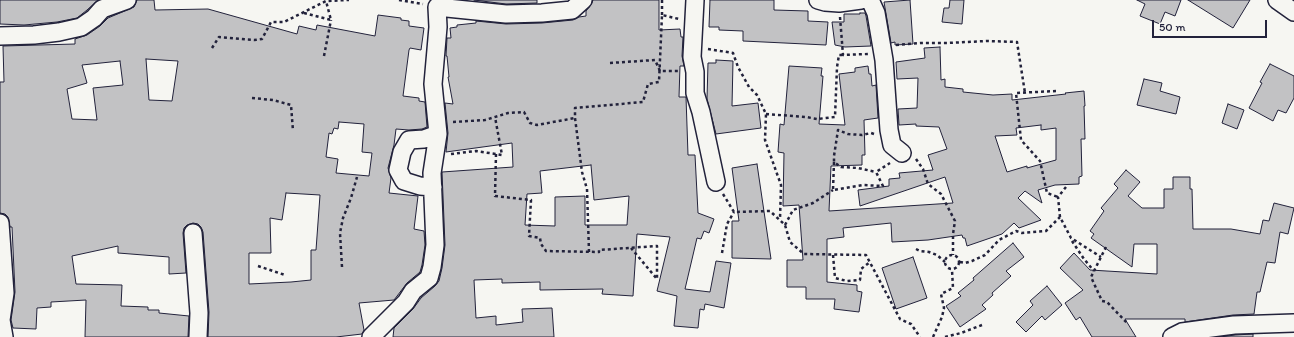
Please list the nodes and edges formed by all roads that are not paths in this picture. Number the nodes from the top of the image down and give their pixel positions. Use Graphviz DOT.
graph roads {
  1 [pos="127,0"];
  2 [pos="583,0"];
  3 [pos="695,0"];
  4 [pos="818,0"];
  5 [pos="861,0"];
  6 [pos="867,0"];
  7 [pos="1276,0"];
  8 [pos="1294,12"];
  9 [pos="0,36"];
  10 [pos="437,129"];
  11 [pos="897,147"];
  12 [pos="716,182"];
  13 [pos="433,187"];
  14 [pos="0,223"];
  15 [pos="193,233"];
  16 [pos="1,321"];
  17 [pos="1294,323"];
  18 [pos="4,337"];
  19 [pos="198,337"];
  20 [pos="371,337"];
  21 [pos="1172,337"];
  1 -- 9 [label="street"];
  2 -- 10 [label="street"];
  3 -- 12 [label="street"];
  4 -- 5 [label="street"];
  6 -- 11 [label="street"];
  7 -- 8 [label="street"];
  10 -- 13 [label="street"];
  10 -- 13 [label="street"];
  13 -- 20 [label="street"];
  14 -- 16 [label="street"];
  15 -- 19 [label="street"];
  16 -- 18 [label="street"];
  17 -- 21 [label="street"];
}
